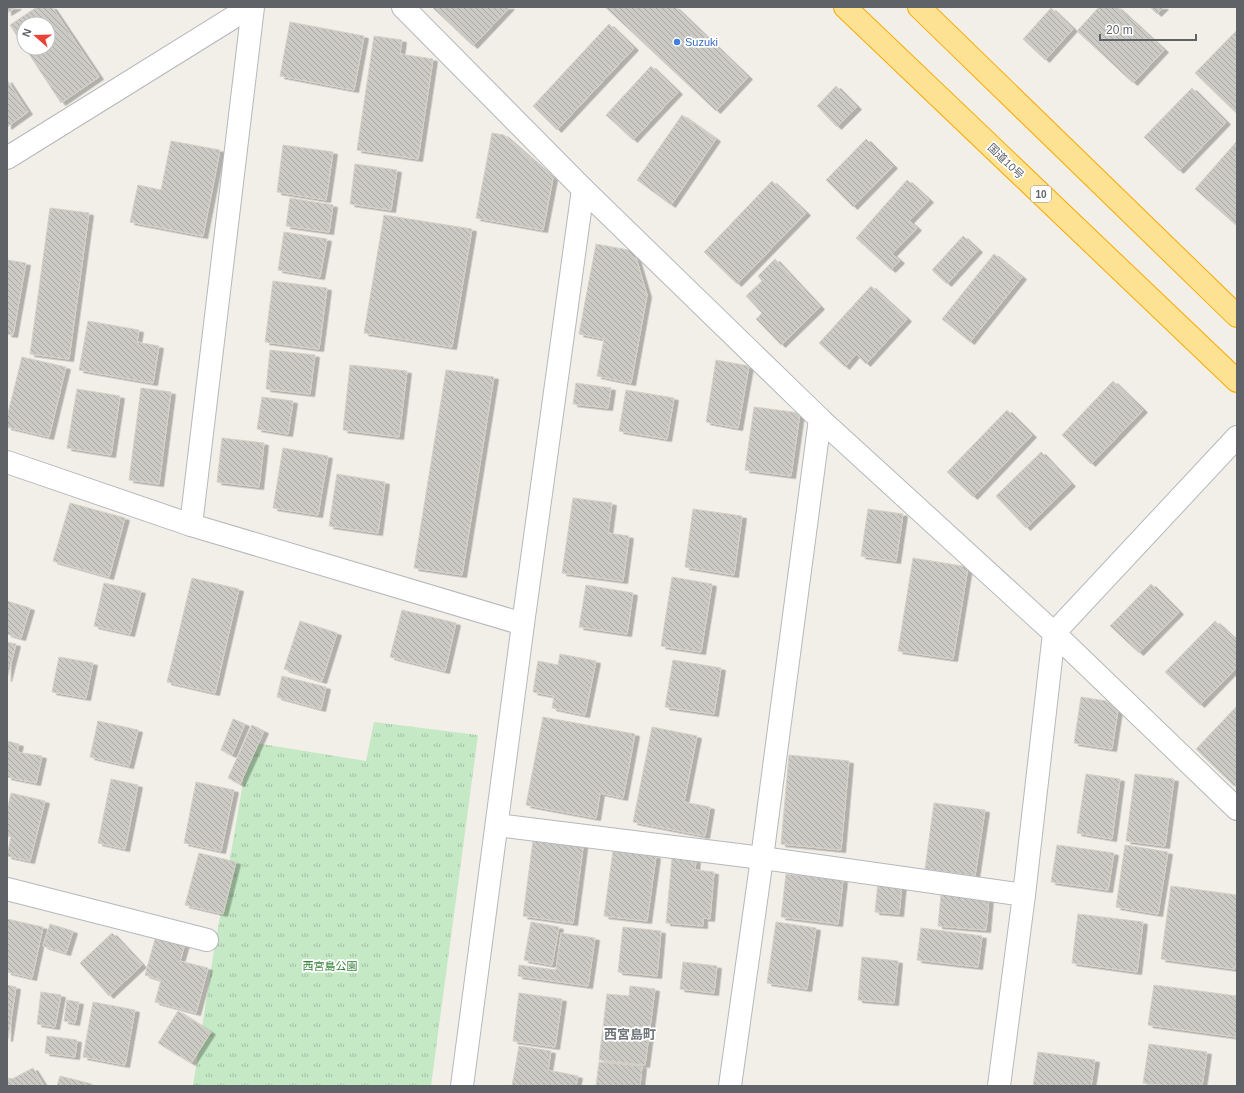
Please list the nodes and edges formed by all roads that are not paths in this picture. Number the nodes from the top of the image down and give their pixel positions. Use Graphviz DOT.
graph roads {
  1 [pos="250,7"];
  2 [pos="253,7"];
  3 [pos="403,7"];
  4 [pos="845,7"];
  5 [pos="919,7"];
  6 [pos="7,158"];
  7 [pos="583,188"];
  8 [pos="1237,316"];
  9 [pos="1237,381"];
  10 [pos="820,419"];
  11 [pos="1237,437"];
  12 [pos="7,462"];
  13 [pos="191,525"];
  14 [pos="523,624"];
  15 [pos="1054,633"];
  16 [pos="1237,809"];
  17 [pos="497,825"];
  18 [pos="762,858"];
  19 [pos="7,889"];
  20 [pos="1024,895"];
  21 [pos="207,940"];
  22 [pos="462,1086"];
  23 [pos="730,1086"];
  24 [pos="999,1086"];
  1 -- 6 [label="street"];
  2 -- 13 [label="street"];
  3 -- 7 [label="street"];
  4 -- 9 [label="highway, 国道10号 / 10"];
  5 -- 8 [label="highway"];
  7 -- 10 [label="street"];
  7 -- 14 [label="street"];
  10 -- 15 [label="street"];
  10 -- 18 [label="street"];
  11 -- 15 [label="street"];
  12 -- 13 [label="street"];
  13 -- 14 [label="street"];
  14 -- 17 [label="street"];
  15 -- 16 [label="street"];
  15 -- 20 [label="street"];
  17 -- 18 [label="street"];
  17 -- 22 [label="street"];
  18 -- 20 [label="street"];
  18 -- 23 [label="street"];
  19 -- 21 [label="street"];
  20 -- 24 [label="street"];
}
